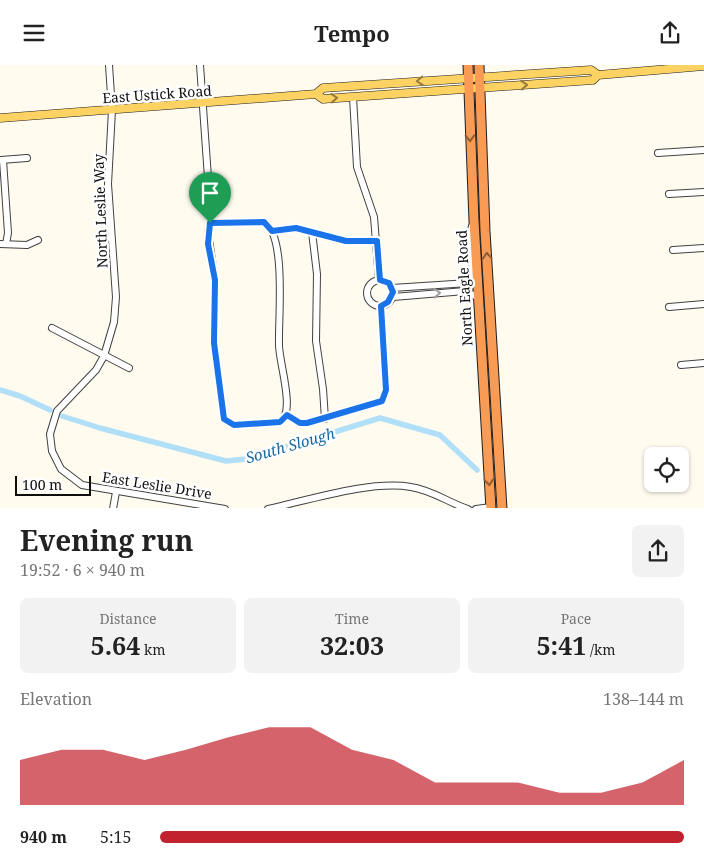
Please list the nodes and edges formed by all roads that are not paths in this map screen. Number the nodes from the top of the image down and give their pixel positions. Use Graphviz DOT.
graph roads {
  1 [pos="109,65"];
  2 [pos="200,65"];
  3 [pos="468,65"];
  4 [pos="479,65"];
  5 [pos="704,66"];
  6 [pos="598,75"];
  7 [pos="480,77"];
  8 [pos="468,78"];
  9 [pos="480,88"];
  10 [pos="469,89"];
  11 [pos="316,94"];
  12 [pos="353,97"];
  13 [pos="204,103"];
  14 [pos="112,110"];
  15 [pos="0,118"];
  16 [pos="704,150"];
  17 [pos="658,153"];
  18 [pos="27,158"];
  19 [pos="1,160"];
  20 [pos="704,192"];
  21 [pos="669,194"];
  22 [pos="474,221"];
  23 [pos="210,223"];
  24 [pos="272,231"];
  25 [pos="312,232"];
  26 [pos="38,240"];
  27 [pos="377,241"];
  28 [pos="3,244"];
  29 [pos="704,248"];
  30 [pos="673,250"];
  31 [pos="380,280"];
  32 [pos="392,288"];
  33 [pos="393,297"];
  34 [pos="479,298"];
  35 [pos="704,304"];
  36 [pos="381,306"];
  37 [pos="669,307"];
  38 [pos="52,328"];
  39 [pos="491,338"];
  40 [pos="481,346"];
  41 [pos="104,355"];
  42 [pos="704,363"];
  43 [pos="681,365"];
  44 [pos="129,368"];
  45 [pos="57,411"];
  46 [pos="287,415"];
  47 [pos="325,419"];
  48 [pos="496,420"];
  49 [pos="116,492"];
  50 [pos="113,508"];
  51 [pos="220,508"];
  52 [pos="273,508"];
  53 [pos="466,508"];
  54 [pos="491,508"];
  55 [pos="502,508"];
  1 -- 14 [label="street, North Leslie Way"];
  2 -- 13 [label="street"];
  3 -- 8 [label="highway, North Eagle Road"];
  4 -- 7 [label="highway, North Eagle Road"];
  5 -- 6 [label="main road"];
  6 -- 7 [label="main road"];
  9 -- 6 [label="main road, one-way"];
  7 -- 8 [label="main road, East Ustick Road"];
  7 -- 9 [label="highway, North Eagle Road"];
  8 -- 10 [label="highway, North Eagle Road"];
  8 -- 11 [label="main road, East Ustick Road, one-way"];
  9 -- 10 [label="main road, East Ustick Road"];
  39 -- 9 [label="highway, North Eagle Road, one-way"];
  10 -- 12 [label="main road, East Ustick Road"];
  10 -- 22 [label="highway, North Eagle Road, one-way"];
  11 -- 12 [label="main road, East Ustick Road, one-way"];
  11 -- 13 [label="main road, East Ustick Road"];
  12 -- 27 [label="street"];
  13 -- 14 [label="main road, East Ustick Road"];
  13 -- 23 [label="street"];
  14 -- 15 [label="main road, East Ustick Road"];
  14 -- 41 [label="street, North Leslie Way"];
  16 -- 17 [label="street"];
  18 -- 19 [label="street"];
  19 -- 28 [label="street"];
  20 -- 21 [label="street"];
  22 -- 32 [label="street"];
  22 -- 34 [label="highway, North Eagle Road"];
  23 -- 24 [label="street"];
  23 -- 46 [label="street"];
  24 -- 25 [label="street"];
  24 -- 46 [label="street"];
  25 -- 27 [label="street"];
  25 -- 47 [label="street"];
  26 -- 28 [label="street"];
  27 -- 31 [label="street"];
  29 -- 30 [label="street"];
  31 -- 32 [label="street"];
  31 -- 36 [label="street"];
  32 -- 33 [label="street"];
  33 -- 34 [label="street, one-way"];
  33 -- 36 [label="street"];
  34 -- 39 [label="highway"];
  34 -- 40 [label="highway, North Eagle Road"];
  35 -- 37 [label="street"];
  36 -- 47 [label="street"];
  38 -- 41 [label="street"];
  39 -- 48 [label="highway, North Eagle Road"];
  40 -- 48 [label="highway"];
  40 -- 54 [label="highway, North Eagle Road, one-way"];
  41 -- 44 [label="street"];
  41 -- 45 [label="street, North Leslie Way"];
  42 -- 43 [label="street"];
  45 -- 49 [label="street, East Leslie Drive"];
  46 -- 47 [label="street"];
  48 -- 55 [label="highway, North Eagle Road"];
  49 -- 50 [label="street"];
  49 -- 51 [label="street, East Leslie Drive"];
  52 -- 53 [label="street"];
}
